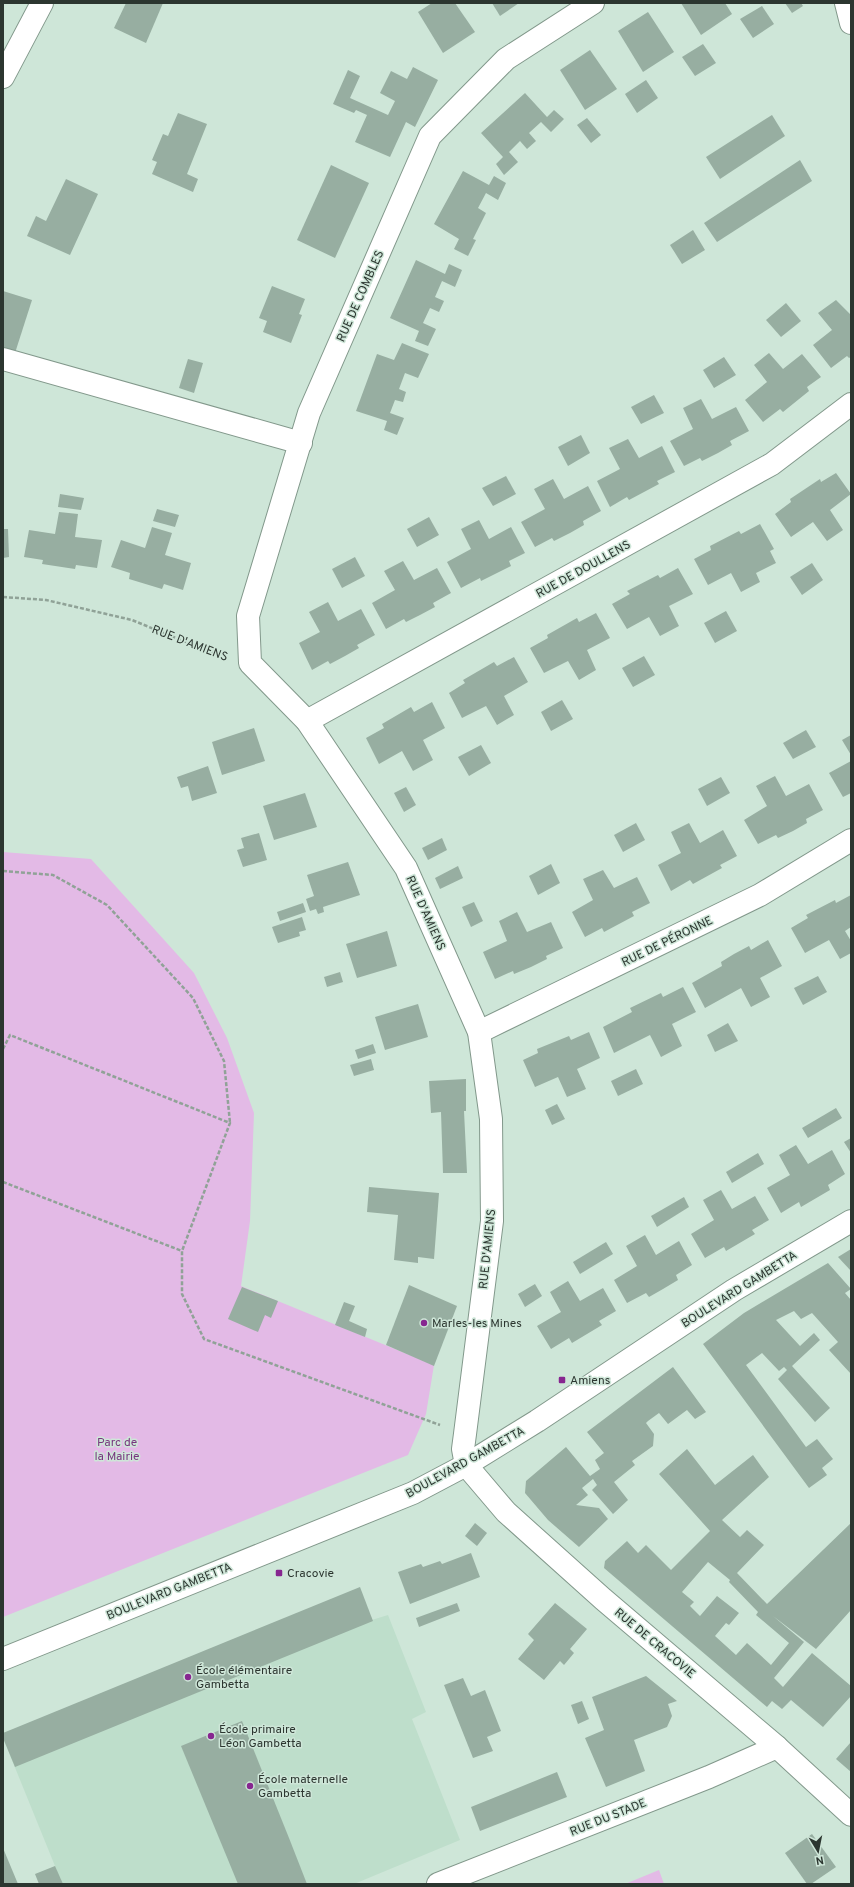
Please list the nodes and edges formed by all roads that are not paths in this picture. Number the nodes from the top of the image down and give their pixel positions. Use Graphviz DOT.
graph roads {
  1 [pos="42,3"];
  2 [pos="593,3"];
  3 [pos="846,3"];
  4 [pos="851,23"];
  5 [pos="3,77"];
  6 [pos="3,359"];
  7 [pos="851,404"];
  8 [pos="301,443"];
  9 [pos="250,663"];
  10 [pos="307,722"];
  11 [pos="851,840"];
  12 [pos="479,1032"];
  13 [pos="851,1221"];
  14 [pos="466,1464"];
  15 [pos="3,1659"];
  16 [pos="777,1747"];
  17 [pos="851,1815"];
  18 [pos="438,1884"];
  1 -- 5 [label="street"];
  2 -- 8 [label="street, RUE DE COMBLES"];
  3 -- 4 [label="street"];
  6 -- 8 [label="street"];
  7 -- 10 [label="street, RUE DE DOULLENS"];
  8 -- 9 [label="street, RUE DE COMBLES"];
  9 -- 10 [label="street, RUE D'AMIENS"];
  10 -- 12 [label="street, RUE D'AMIENS"];
  11 -- 12 [label="street, RUE DE PÉRONNE"];
  12 -- 14 [label="street, RUE D'AMIENS"];
  13 -- 14 [label="street, BOULEVARD GAMBETTA"];
  14 -- 15 [label="street, BOULEVARD GAMBETTA"];
  14 -- 16 [label="street, RUE DE CRACOVIE"];
  16 -- 17 [label="street, RUE DE CRACOVIE"];
  16 -- 18 [label="street, RUE DU STADE"];
}
